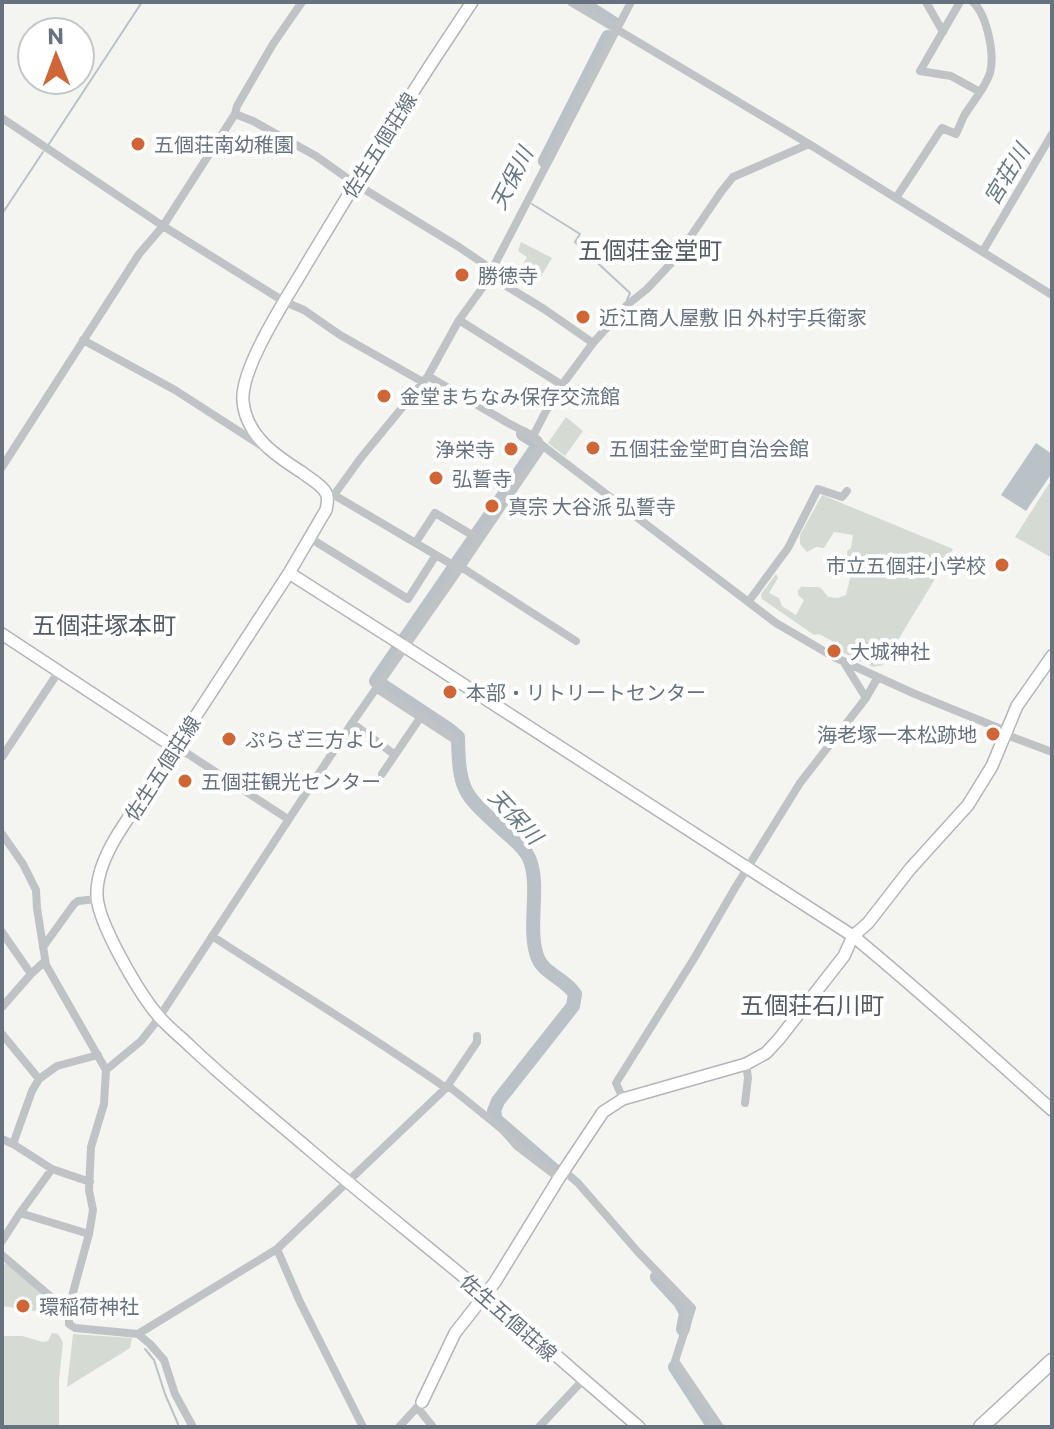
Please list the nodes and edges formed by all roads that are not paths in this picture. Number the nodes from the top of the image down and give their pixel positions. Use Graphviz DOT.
graph roads {
  1 [pos="302,2"];
  2 [pos="472,2"];
  3 [pos="571,2"];
  4 [pos="631,2"];
  5 [pos="926,2"];
  6 [pos="960,2"];
  7 [pos="973,2"];
  8 [pos="617,31"];
  9 [pos="943,32"];
  10 [pos="980,92"];
  11 [pos="235,114"];
  12 [pos="2,118"];
  13 [pos="1052,134"];
  14 [pos="809,144"];
  15 [pos="354,183"];
  16 [pos="896,198"];
  17 [pos="163,226"];
  18 [pos="983,251"];
  19 [pos="489,270"];
  20 [pos="1052,295"];
  21 [pos="285,302"];
  22 [pos="459,320"];
  23 [pos="83,340"];
  24 [pos="591,342"];
  25 [pos="426,379"];
  26 [pos="561,385"];
  27 [pos="533,436"];
  28 [pos="543,446"];
  29 [pos="271,452"];
  30 [pos="2,467"];
  31 [pos="847,491"];
  32 [pos="331,495"];
  33 [pos="310,538"];
  34 [pos="476,538"];
  35 [pos="416,542"];
  36 [pos="436,555"];
  37 [pos="457,566"];
  38 [pos="289,573"];
  39 [pos="749,601"];
  40 [pos="2,634"];
  41 [pos="576,641"];
  42 [pos="403,645"];
  43 [pos="1052,656"];
  44 [pos="843,661"];
  45 [pos="59,671"];
  46 [pos="878,677"];
  47 [pos="379,685"];
  48 [pos="866,698"];
  49 [pos="420,718"];
  50 [pos="352,723"];
  51 [pos="1006,731"];
  52 [pos="455,740"];
  53 [pos="175,748"];
  54 [pos="1052,752"];
  55 [pos="395,755"];
  56 [pos="2,757"];
  57 [pos="382,774"];
  58 [pos="288,819"];
  59 [pos="2,834"];
  60 [pos="747,869"];
  61 [pos="97,899"];
  62 [pos="2,932"];
  63 [pos="212,936"];
  64 [pos="853,936"];
  65 [pos="43,947"];
  66 [pos="45,961"];
  67 [pos="31,974"];
  68 [pos="2,1007"];
  69 [pos="159,1017"];
  70 [pos="2,1034"];
  71 [pos="477,1036"];
  72 [pos="98,1055"];
  73 [pos="746,1064"];
  74 [pos="106,1070"];
  75 [pos="39,1079"];
  76 [pos="446,1088"];
  77 [pos="623,1099"];
  78 [pos="745,1103"];
  79 [pos="1052,1110"];
  80 [pos="2,1139"];
  81 [pos="13,1144"];
  82 [pos="52,1169"];
  83 [pos="562,1175"];
  84 [pos="347,1181"];
  85 [pos="90,1182"];
  86 [pos="20,1213"];
  87 [pos="89,1234"];
  88 [pos="2,1241"];
  89 [pos="277,1249"];
  90 [pos="2,1255"];
  91 [pos="485,1295"];
  92 [pos="69,1307"];
  93 [pos="138,1334"];
  94 [pos="1052,1361"];
  95 [pos="583,1380"];
  96 [pos="420,1405"];
  97 [pos="193,1427"];
  98 [pos="363,1427"];
  99 [pos="399,1427"];
  100 [pos="433,1427"];
  101 [pos="539,1427"];
  102 [pos="639,1427"];
  103 [pos="720,1427"];
  104 [pos="981,1427"];
  1 -- 11 [label="street"];
  2 -- 15 [label="street, 佐生五個荘線"];
  3 -- 8 [label="street"];
  4 -- 8 [label="street"];
  5 -- 9 [label="street"];
  6 -- 9 [label="street"];
  7 -- 10 [label="street"];
  8 -- 14 [label="street"];
  8 -- 19 [label="street"];
  9 -- 10 [label="street"];
  10 -- 16 [label="street"];
  11 -- 15 [label="street"];
  11 -- 17 [label="street"];
  12 -- 17 [label="street"];
  13 -- 18 [label="street"];
  14 -- 16 [label="street"];
  14 -- 24 [label="street"];
  15 -- 19 [label="street"];
  15 -- 21 [label="street, 佐生五個荘線"];
  16 -- 18 [label="street"];
  17 -- 21 [label="street"];
  17 -- 23 [label="street"];
  18 -- 20 [label="street"];
  19 -- 22 [label="street"];
  19 -- 24 [label="street"];
  21 -- 25 [label="street"];
  21 -- 29 [label="street, 佐生五個荘線"];
  22 -- 25 [label="street"];
  22 -- 26 [label="street"];
  23 -- 29 [label="street"];
  23 -- 30 [label="street"];
  24 -- 26 [label="street"];
  25 -- 27 [label="street"];
  25 -- 32 [label="street"];
  26 -- 27 [label="street"];
  27 -- 28 [label="street"];
  28 -- 34 [label="street"];
  28 -- 39 [label="street"];
  29 -- 32 [label="street, 佐生五個荘線"];
  31 -- 39 [label="street"];
  32 -- 33 [label="street, 佐生五個荘線"];
  32 -- 35 [label="street"];
  33 -- 36 [label="street"];
  33 -- 38 [label="street, 佐生五個荘線"];
  34 -- 35 [label="street"];
  34 -- 37 [label="street"];
  35 -- 36 [label="street"];
  36 -- 37 [label="street"];
  37 -- 41 [label="street"];
  37 -- 42 [label="street"];
  38 -- 42 [label="street"];
  38 -- 53 [label="street, 佐生五個荘線"];
  39 -- 44 [label="street"];
  40 -- 45 [label="street"];
  42 -- 47 [label="street"];
  42 -- 60 [label="street"];
  43 -- 51 [label="street"];
  44 -- 46 [label="street"];
  44 -- 48 [label="street"];
  45 -- 53 [label="street"];
  45 -- 56 [label="street"];
  46 -- 48 [label="street"];
  46 -- 51 [label="street"];
  47 -- 49 [label="street"];
  47 -- 50 [label="street"];
  48 -- 60 [label="street"];
  49 -- 52 [label="street"];
  49 -- 55 [label="street"];
  50 -- 55 [label="street"];
  50 -- 58 [label="street"];
  51 -- 54 [label="street"];
  51 -- 64 [label="street"];
  53 -- 58 [label="street"];
  53 -- 61 [label="street, 佐生五個荘線"];
  55 -- 57 [label="street"];
  58 -- 63 [label="street"];
  59 -- 65 [label="street"];
  60 -- 64 [label="street"];
  60 -- 77 [label="street"];
  61 -- 65 [label="street"];
  61 -- 69 [label="street, 佐生五個荘線"];
  62 -- 67 [label="street"];
  63 -- 69 [label="street"];
  63 -- 76 [label="street"];
  64 -- 73 [label="street"];
  64 -- 79 [label="street"];
  65 -- 66 [label="street"];
  66 -- 67 [label="street"];
  66 -- 72 [label="street"];
  67 -- 68 [label="street"];
  69 -- 74 [label="street"];
  69 -- 84 [label="street, 佐生五個荘線"];
  70 -- 75 [label="street"];
  71 -- 76 [label="street"];
  72 -- 74 [label="street"];
  72 -- 75 [label="street"];
  73 -- 77 [label="street"];
  73 -- 78 [label="street"];
  74 -- 85 [label="street"];
  75 -- 81 [label="street"];
  76 -- 83 [label="street"];
  76 -- 84 [label="street"];
  77 -- 83 [label="street"];
  80 -- 81 [label="street"];
  81 -- 82 [label="street"];
  82 -- 85 [label="street"];
  82 -- 86 [label="street"];
  83 -- 91 [label="street"];
  83 -- 103 [label="street"];
  84 -- 89 [label="street"];
  84 -- 91 [label="street, 佐生五個荘線"];
  85 -- 87 [label="street"];
  86 -- 87 [label="street"];
  86 -- 88 [label="street"];
  87 -- 92 [label="street"];
  89 -- 93 [label="street"];
  89 -- 98 [label="street"];
  90 -- 92 [label="street"];
  91 -- 95 [label="street, 佐生五個荘線"];
  91 -- 96 [label="street"];
  92 -- 93 [label="street"];
  93 -- 97 [label="street"];
  94 -- 104 [label="highway"];
  95 -- 101 [label="street"];
  95 -- 102 [label="street, 佐生五個荘線"];
  96 -- 99 [label="street"];
  96 -- 100 [label="street"];
}
